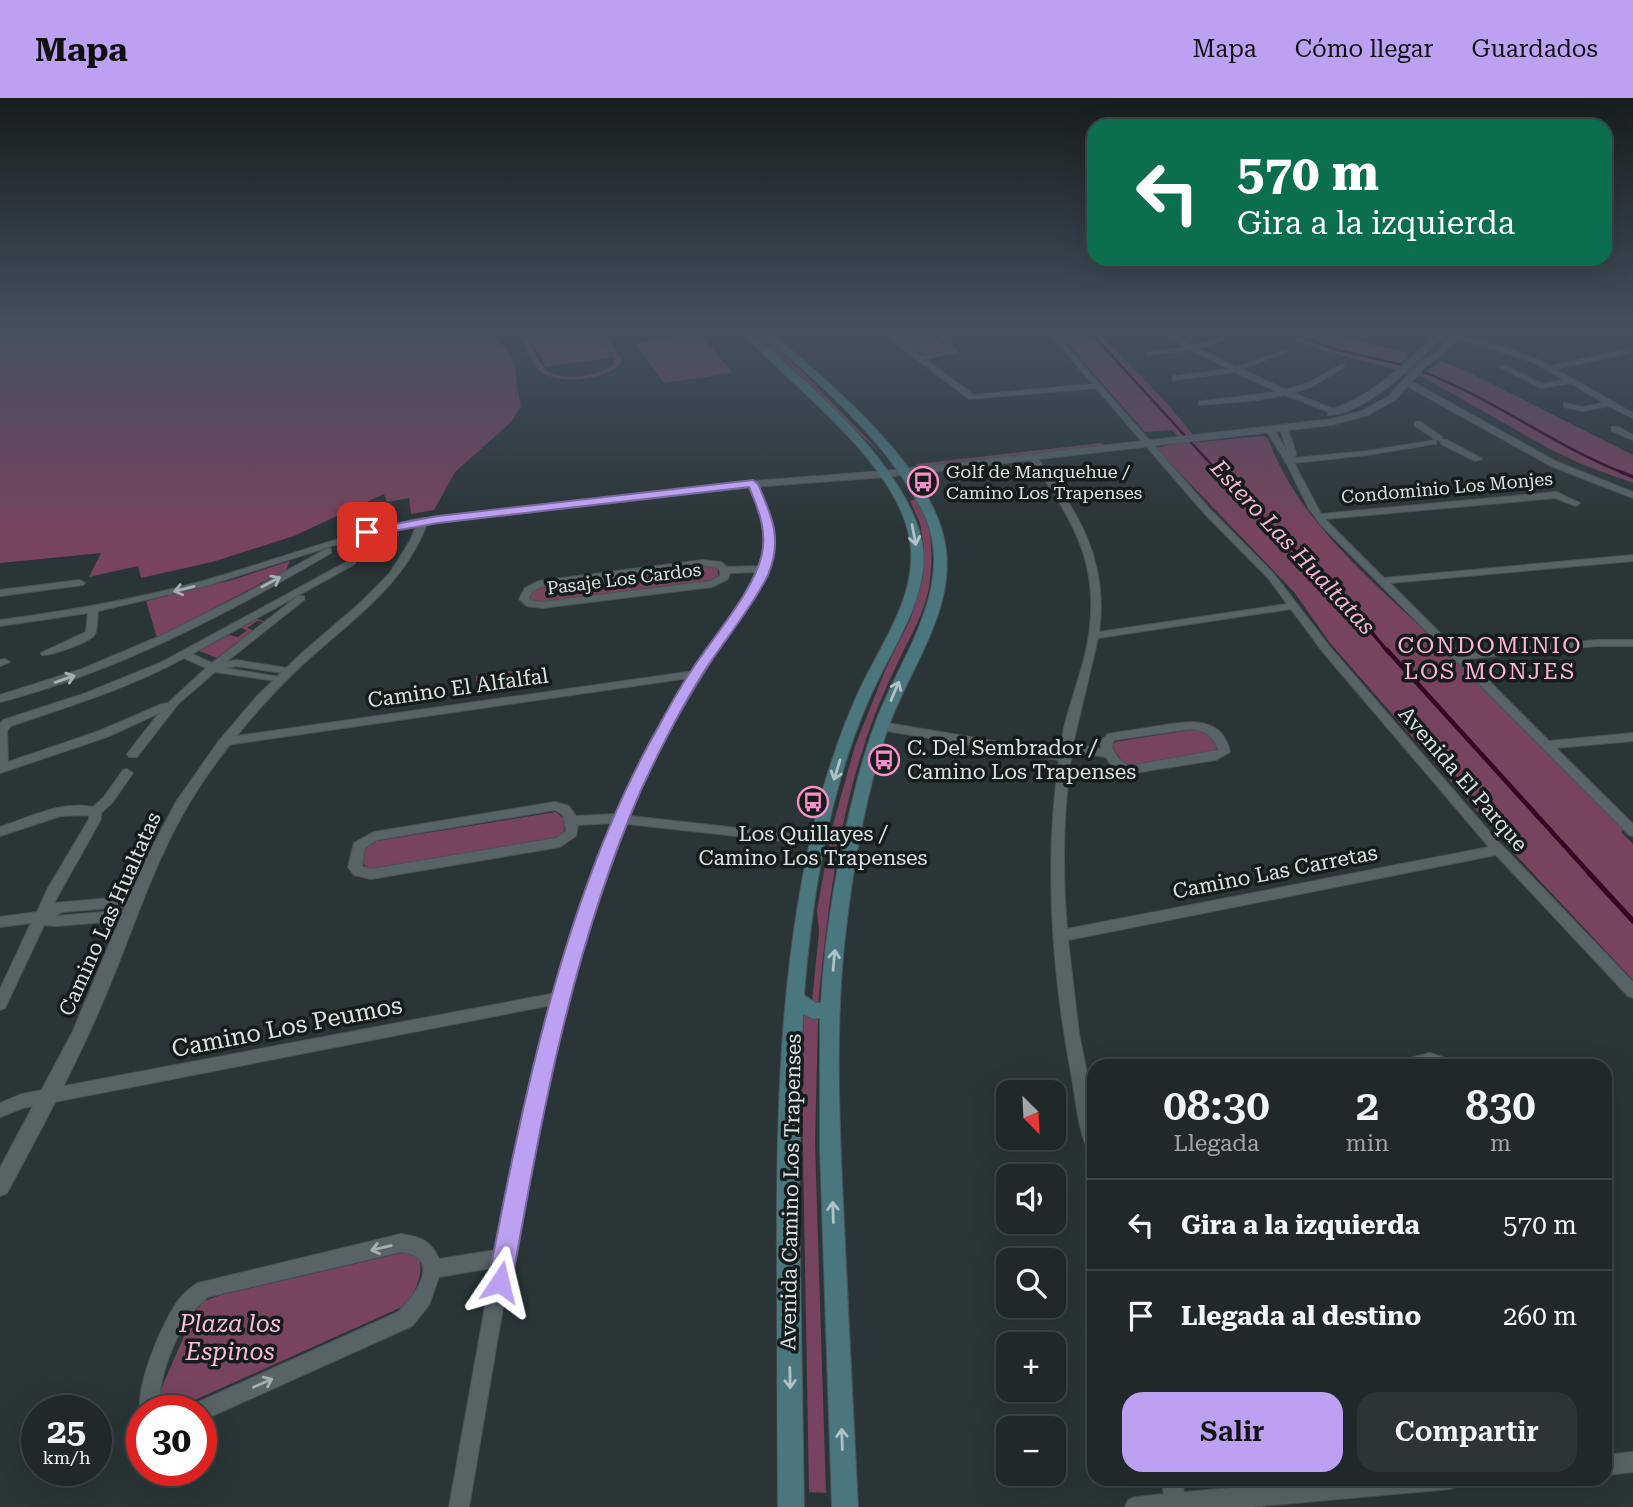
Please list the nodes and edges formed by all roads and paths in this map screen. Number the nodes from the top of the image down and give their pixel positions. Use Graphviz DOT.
graph roads {
  1 [pos="816,398"];
  2 [pos="836,398"];
  3 [pos="1107,398"];
  4 [pos="1244,398"];
  5 [pos="1294,398"];
  6 [pos="1295,398"];
  7 [pos="1370,398"];
  8 [pos="1391,398"];
  9 [pos="1434,398"];
  10 [pos="1598,398"];
  11 [pos="1202,403"];
  12 [pos="1608,404"];
  13 [pos="1567,405"];
  14 [pos="1330,409"];
  15 [pos="1318,414"];
  16 [pos="1631,414"];
  17 [pos="1343,415"];
  18 [pos="1293,419"];
  19 [pos="1418,424"];
  20 [pos="1284,429"];
  21 [pos="1615,429"];
  22 [pos="1270,430"];
  23 [pos="1205,434"];
  24 [pos="1633,438"];
  25 [pos="1144,441"];
  26 [pos="1439,441"];
  27 [pos="1032,457"];
  28 [pos="1478,458"];
  29 [pos="1290,461"];
  30 [pos="902,468"];
  31 [pos="881,470"];
  32 [pos="753,484"];
  33 [pos="1633,495"];
  34 [pos="924,498"];
  35 [pos="903,500"];
  36 [pos="1576,503"];
  37 [pos="1319,517"];
  38 [pos="423,521"];
  39 [pos="343,541"];
  40 [pos="1633,558"];
  41 [pos="352,562"];
  42 [pos="764,569"];
  43 [pos="725,570"];
  44 [pos="1382,581"];
  45 [pos="80,583"];
  46 [pos="311,586"];
  47 [pos="0,593"];
  48 [pos="1294,607"];
  49 [pos="93,609"];
  50 [pos="0,624"];
  51 [pos="1094,636"];
  52 [pos="1633,636"];
  53 [pos="1597,643"];
  54 [pos="1633,643"];
  55 [pos="46,653"];
  56 [pos="185,655"];
  57 [pos="1459,657"];
  58 [pos="215,667"];
  59 [pos="696,674"];
  60 [pos="284,675"];
  61 [pos="0,699"];
  62 [pos="175,701"];
  63 [pos="881,726"];
  64 [pos="1633,737"];
  65 [pos="226,741"];
  66 [pos="1547,745"];
  67 [pos="1065,752"];
  68 [pos="133,754"];
  69 [pos="1110,754"];
  70 [pos="1,768"];
  71 [pos="127,773"];
  72 [pos="95,812"];
  73 [pos="622,819"];
  74 [pos="571,821"];
  75 [pos="0,832"];
  76 [pos="1633,832"];
  77 [pos="818,841"];
  78 [pos="1498,850"];
  79 [pos="132,908"];
  80 [pos="42,916"];
  81 [pos="0,922"];
  82 [pos="1061,936"];
  83 [pos="1633,992"];
  84 [pos="561,998"];
  85 [pos="795,998"];
  86 [pos="0,1004"];
  87 [pos="831,1010"];
  88 [pos="49,1096"];
  89 [pos="0,1100"];
  90 [pos="22,1101"];
  91 [pos="0,1110"];
  92 [pos="1087,1110"];
  93 [pos="0,1187"];
  94 [pos="505,1257"];
  95 [pos="432,1269"];
  96 [pos="148,1395"];
  97 [pos="217,1404"];
  98 [pos="1633,1462"];
  99 [pos="1612,1464"];
  100 [pos="1172,1486"];
  101 [pos="1373,1486"];
  102 [pos="1176,1504"];
  103 [pos="459,1507"];
  104 [pos="791,1507"];
  105 [pos="845,1507"];
  106 [pos="1135,1507"];
  1 -- 31 [label="main road, Avenida Camino Los Trapenses"];
  2 -- 30 [label="main road, Avenida Camino Los Trapenses"];
  3 -- 25 [label="street, Avenida El Parque"];
  4 -- 11 [label="street"];
  5 -- 15 [label="street"];
  6 -- 14 [label="street"];
  7 -- 17 [label="street"];
  8 -- 17 [label="street"];
  9 -- 33 [label="street"];
  10 -- 12 [label="street"];
  12 -- 13 [label="street"];
  12 -- 16 [label="street"];
  14 -- 15 [label="street"];
  14 -- 17 [label="street"];
  15 -- 17 [label="street"];
  15 -- 18 [label="street"];
  17 -- 20 [label="street"];
  18 -- 22 [label="street"];
  18 -- 23 [label="street"];
  19 -- 26 [label="street, Condominio Los Monjes"];
  20 -- 22 [label="street"];
  20 -- 29 [label="street"];
  21 -- 24 [label="street"];
  22 -- 23 [label="street"];
  22 -- 29 [label="street"];
  23 -- 25 [label="street"];
  25 -- 27 [label="street"];
  25 -- 30 [label="street"];
  25 -- 48 [label="street, Avenida El Parque"];
  26 -- 28 [label="street, Condominio Los Monjes"];
  26 -- 29 [label="street, Condominio Los Monjes"];
  27 -- 30 [label="street"];
  27 -- 51 [label="street"];
  29 -- 37 [label="street"];
  30 -- 31 [label="street"];
  30 -- 34 [label="main road, Avenida Camino Los Trapenses"];
  31 -- 32 [label="street"];
  31 -- 35 [label="main road, Avenida Camino Los Trapenses"];
  32 -- 38 [label="street"];
  32 -- 42 [label="street"];
  34 -- 35 [label="main road"];
  63 -- 34 [label="main road, Avenida Camino Los Trapenses, one-way"];
  35 -- 77 [label="main road, Avenida Camino Los Trapenses, one-way"];
  36 -- 37 [label="street, Condominio Los Monjes"];
  37 -- 44 [label="street"];
  38 -- 39 [label="street"];
  38 -- 60 [label="street, Camino Las Hualtatas"];
  39 -- 49 [label="street, one-way"];
  61 -- 39 [label="street, one-way"];
  40 -- 44 [label="street"];
  41 -- 46 [label="street"];
  42 -- 43 [label="street, Pasaje Los Cardos"];
  42 -- 59 [label="street"];
  43 -- 43 [label="street, Pasaje Los Cardos"];
  44 -- 57 [label="street"];
  45 -- 47 [label="street"];
  46 -- 56 [label="street"];
  46 -- 58 [label="street"];
  48 -- 51 [label="street"];
  48 -- 78 [label="street, Avenida El Parque"];
  49 -- 50 [label="street"];
  49 -- 55 [label="street"];
  51 -- 67 [label="street"];
  52 -- 53 [label="street"];
  53 -- 54 [label="street"];
  53 -- 57 [label="street"];
  56 -- 58 [label="street"];
  56 -- 70 [label="street"];
  57 -- 66 [label="street"];
  58 -- 60 [label="street"];
  58 -- 62 [label="street"];
  59 -- 65 [label="street, Camino El Alfalfal"];
  59 -- 73 [label="street"];
  60 -- 65 [label="street, Camino Las Hualtatas"];
  62 -- 68 [label="street"];
  62 -- 70 [label="street"];
  63 -- 67 [label="street"];
  87 -- 63 [label="main road, Avenida Camino Los Trapenses, one-way"];
  64 -- 66 [label="street"];
  65 -- 79 [label="street, Camino Las Hualtatas"];
  66 -- 76 [label="street"];
  67 -- 69 [label="street"];
  67 -- 82 [label="street"];
  69 -- 69 [label="street"];
  71 -- 72 [label="street"];
  72 -- 75 [label="street"];
  72 -- 80 [label="street"];
  73 -- 74 [label="street"];
  73 -- 77 [label="street"];
  73 -- 84 [label="street"];
  74 -- 74 [label="street"];
  77 -- 85 [label="main road, Avenida Camino Los Trapenses"];
  78 -- 82 [label="street, Camino Las Carretas"];
  78 -- 83 [label="street, Avenida El Parque"];
  79 -- 80 [label="street"];
  79 -- 88 [label="street, Camino Las Hualtatas"];
  80 -- 81 [label="street"];
  80 -- 86 [label="street"];
  82 -- 92 [label="street"];
  84 -- 88 [label="street, Camino Los Peumos"];
  84 -- 94 [label="street"];
  85 -- 87 [label="main road"];
  85 -- 104 [label="main road, Avenida Camino Los Trapenses, one-way"];
  105 -- 87 [label="main road, Avenida Camino Los Trapenses, one-way"];
  88 -- 90 [label="street, Camino Los Peumos"];
  88 -- 93 [label="street, Camino Las Hualtatas"];
  89 -- 90 [label="street, Camino Los Peumos"];
  90 -- 91 [label="street, Camino Los Peumos"];
  94 -- 95 [label="street"];
  94 -- 103 [label="street"];
  95 -- 96 [label="street, one-way"];
  97 -- 95 [label="street, one-way"];
  98 -- 99 [label="street"];
  100 -- 102 [label="street"];
  101 -- 102 [label="street"];
  102 -- 106 [label="street"];
}
